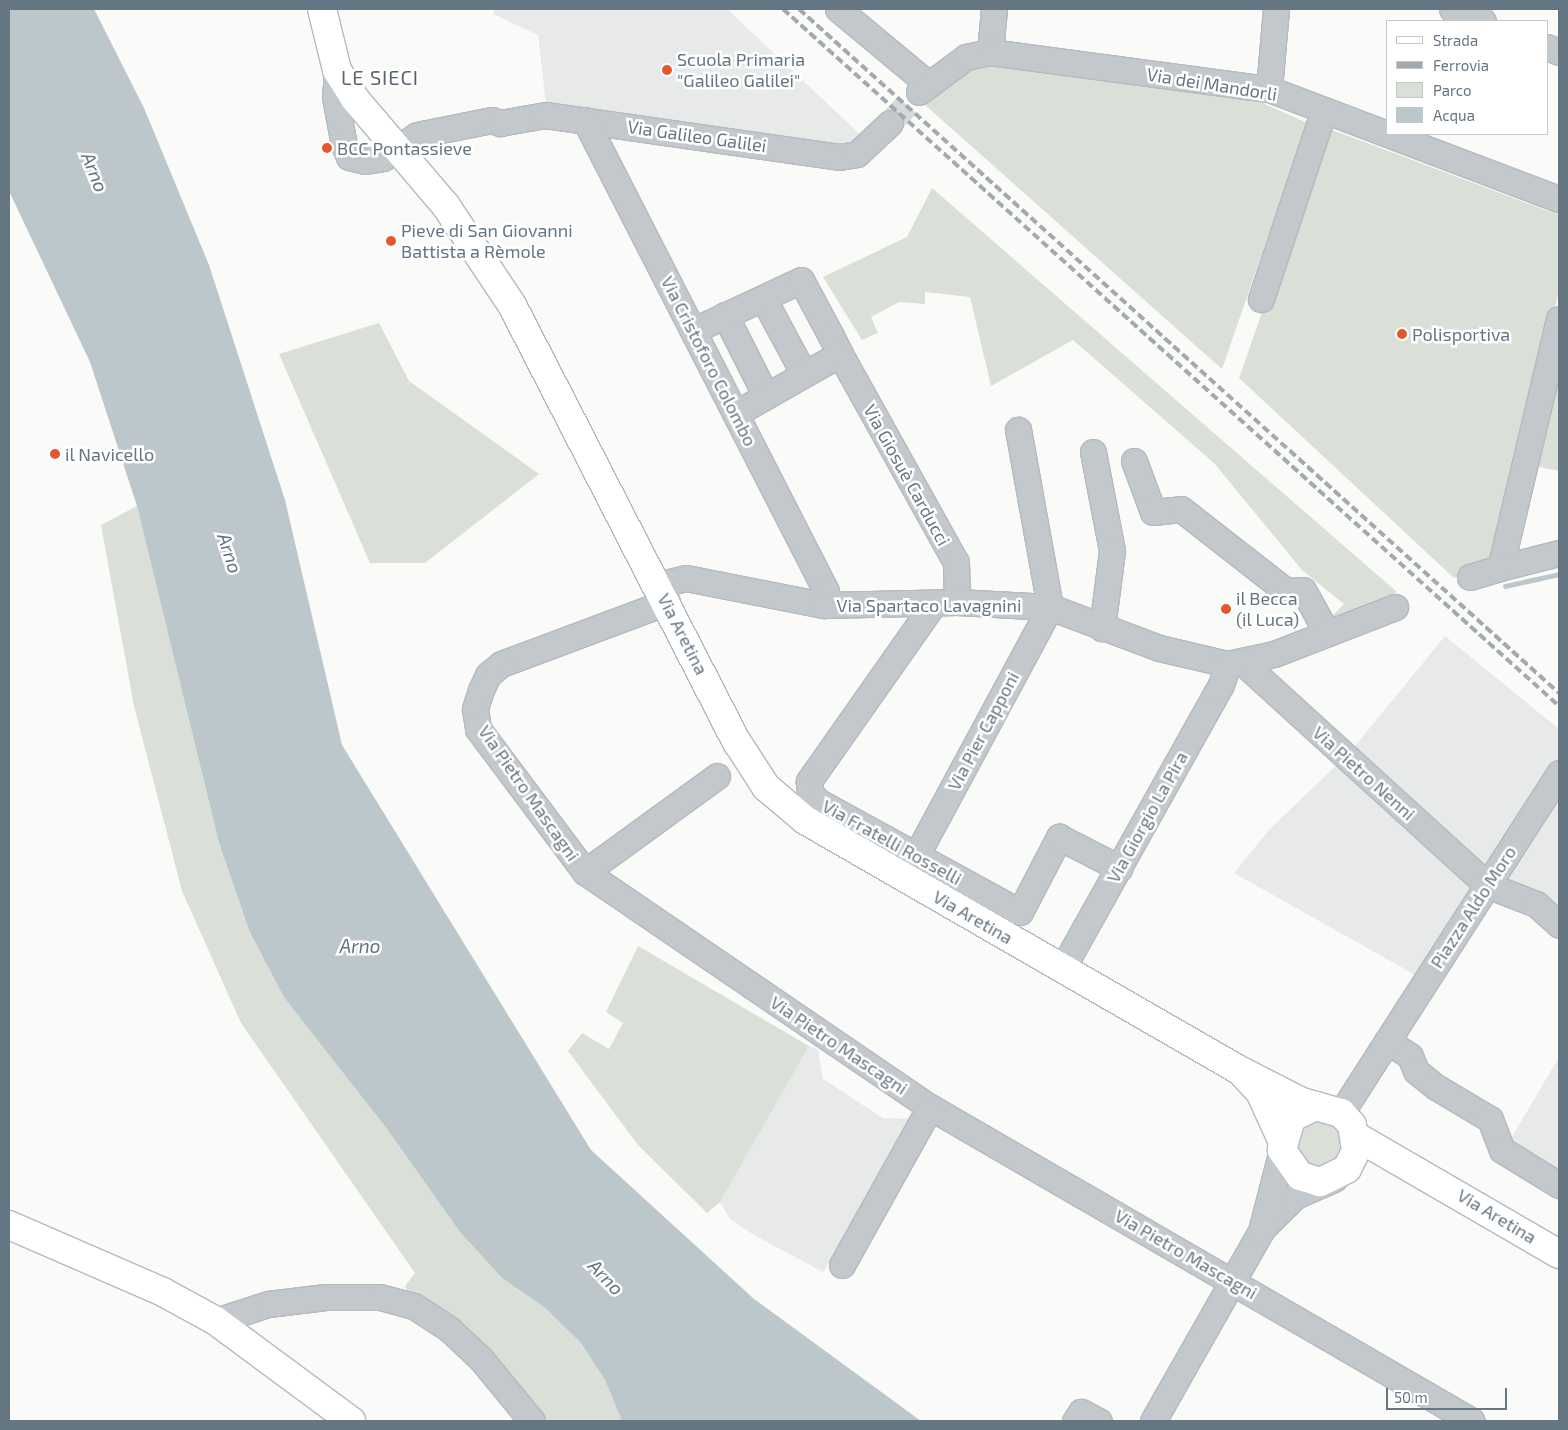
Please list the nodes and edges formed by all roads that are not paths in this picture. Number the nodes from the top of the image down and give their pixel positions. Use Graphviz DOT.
graph roads {
  1 [pos="322,9"];
  2 [pos="838,9"];
  3 [pos="994,9"];
  4 [pos="1276,9"];
  5 [pos="1452,9"];
  6 [pos="1480,20"];
  7 [pos="990,52"];
  8 [pos="336,70"];
  9 [pos="1269,89"];
  10 [pos="1324,110"];
  11 [pos="585,120"];
  12 [pos="890,123"];
  13 [pos="1386,134"];
  14 [pos="1389,135"];
  15 [pos="396,150"];
  16 [pos="1559,200"];
  17 [pos="763,298"];
  18 [pos="1261,299"];
  19 [pos="725,315"];
  20 [pos="1559,319"];
  21 [pos="694,330"];
  22 [pos="840,354"];
  23 [pos="804,374"];
  24 [pos="766,396"];
  25 [pos="736,413"];
  26 [pos="1018,430"];
  27 [pos="1093,452"];
  28 [pos="1134,461"];
  29 [pos="1559,553"];
  30 [pos="1500,568"];
  31 [pos="1470,577"];
  32 [pos="662,594"];
  33 [pos="945,602"];
  34 [pos="824,605"];
  35 [pos="1050,607"];
  36 [pos="1395,607"];
  37 [pos="1102,628"];
  38 [pos="1327,634"];
  39 [pos="1235,662"];
  40 [pos="1559,773"];
  41 [pos="717,776"];
  42 [pos="916,856"];
  43 [pos="1119,868"];
  44 [pos="585,872"];
  45 [pos="1487,885"];
  46 [pos="1559,925"];
  47 [pos="1062,969"];
  48 [pos="1387,1041"];
  49 [pos="1239,1070"];
  50 [pos="930,1106"];
  51 [pos="1328,1110"];
  52 [pos="1356,1137"];
  53 [pos="1282,1145"];
  54 [pos="1341,1174"];
  55 [pos="1434,1178"];
  56 [pos="1559,1185"];
  57 [pos="9,1224"];
  58 [pos="1263,1227"];
  59 [pos="1559,1254"];
  60 [pos="842,1264"];
  61 [pos="1233,1281"];
  62 [pos="216,1321"];
  63 [pos="351,1421"];
  64 [pos="532,1421"];
  65 [pos="1075,1421"];
  66 [pos="1099,1421"];
  67 [pos="1153,1421"];
  68 [pos="1472,1421"];
  1 -- 8 [label="main road, Via Aretina"];
  2 -- 7 [label="street, Via dei Mandorli"];
  3 -- 7 [label="street"];
  4 -- 9 [label="street"];
  5 -- 6 [label="street"];
  7 -- 9 [label="street, Via dei Mandorli"];
  8 -- 15 [label="main road, Via Aretina"];
  8 -- 15 [label="street, Via Galileo Galilei"];
  9 -- 10 [label="street, Via dei Mandorli"];
  10 -- 13 [label="street, Via dei Mandorli"];
  10 -- 18 [label="street"];
  11 -- 12 [label="street, Via Galileo Galilei"];
  11 -- 15 [label="street, Via Galileo Galilei"];
  11 -- 21 [label="street, Via Cristoforo Colombo"];
  14 -- 16 [label="street, Via dei Mandorli"];
  15 -- 32 [label="main road, Via Aretina"];
  17 -- 19 [label="street"];
  17 -- 22 [label="street, Via Giosuè Carducci"];
  17 -- 23 [label="street"];
  19 -- 21 [label="street"];
  19 -- 24 [label="street"];
  20 -- 30 [label="street"];
  21 -- 25 [label="street, Via Cristoforo Colombo"];
  22 -- 23 [label="street"];
  22 -- 33 [label="street, Via Giosuè Carducci"];
  23 -- 24 [label="street"];
  24 -- 25 [label="street"];
  25 -- 34 [label="street, Via Cristoforo Colombo"];
  26 -- 35 [label="street"];
  27 -- 37 [label="street"];
  28 -- 38 [label="street"];
  29 -- 30 [label="street"];
  30 -- 31 [label="street"];
  32 -- 34 [label="street, Via Spartaco Lavagnini"];
  32 -- 44 [label="street, Via Pietro Mascagni"];
  32 -- 47 [label="main road, Via Aretina"];
  33 -- 34 [label="street, Via Spartaco Lavagnini"];
  33 -- 35 [label="street, Via Spartaco Lavagnini"];
  33 -- 42 [label="street, Via Fratelli Rosselli"];
  35 -- 37 [label="street, Via Spartaco Lavagnini"];
  35 -- 42 [label="street, Via Pier Capponi"];
  36 -- 38 [label="street, Via Spartaco Lavagnini"];
  37 -- 39 [label="street, Via Spartaco Lavagnini"];
  38 -- 39 [label="street, Via Spartaco Lavagnini"];
  39 -- 43 [label="street, Via Giorgio La Pira"];
  39 -- 45 [label="street, Via Pietro Nenni"];
  40 -- 45 [label="street, Piazza Aldo Moro"];
  41 -- 44 [label="street"];
  42 -- 43 [label="street, Via Fratelli Rosselli"];
  43 -- 47 [label="street, Via Giorgio La Pira"];
  44 -- 50 [label="street, Via Pietro Mascagni"];
  45 -- 46 [label="street"];
  45 -- 48 [label="street, Piazza Aldo Moro"];
  47 -- 49 [label="main road, Via Aretina"];
  48 -- 51 [label="street, Piazza Aldo Moro"];
  48 -- 56 [label="street"];
  49 -- 51 [label="main road, Via Aretina"];
  49 -- 53 [label="main road, Via Aretina"];
  50 -- 60 [label="street"];
  50 -- 61 [label="street, Via Pietro Mascagni"];
  51 -- 52 [label="main road"];
  51 -- 53 [label="main road"];
  52 -- 54 [label="main road"];
  52 -- 55 [label="main road, Via Aretina"];
  53 -- 54 [label="main road, Via Aretina"];
  53 -- 58 [label="street"];
  54 -- 55 [label="main road, Via Aretina"];
  54 -- 58 [label="street"];
  55 -- 59 [label="main road, Via Aretina"];
  57 -- 62 [label="main road"];
  58 -- 61 [label="street"];
  61 -- 67 [label="street"];
  61 -- 68 [label="street, Via Pietro Mascagni"];
  62 -- 63 [label="main road"];
  62 -- 64 [label="street"];
  65 -- 66 [label="street"];
}
